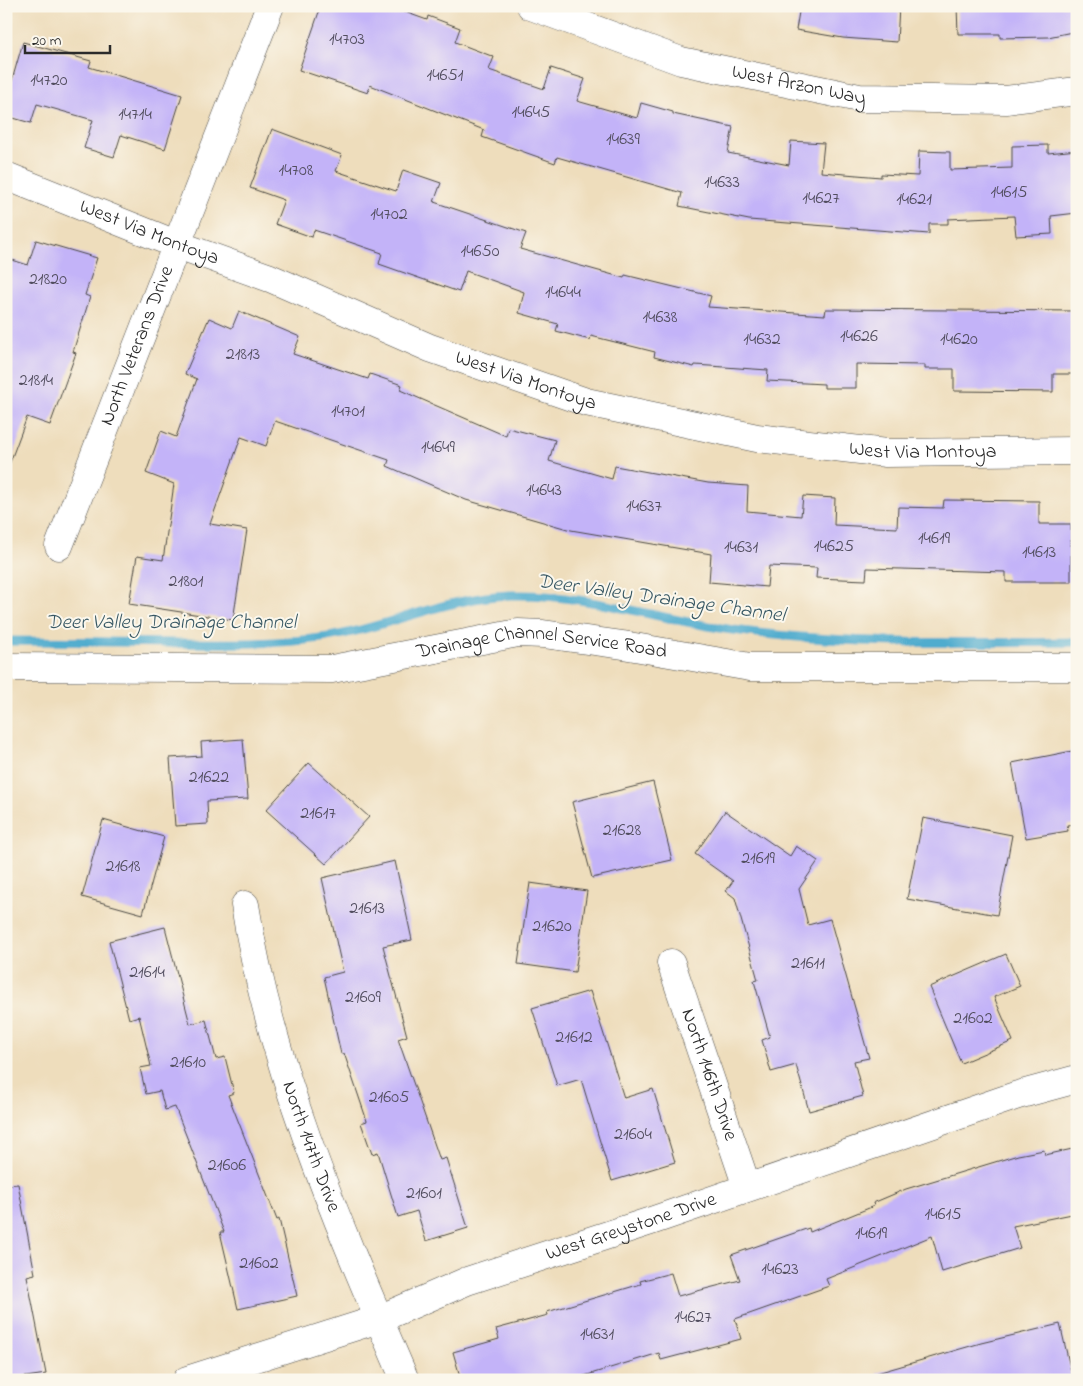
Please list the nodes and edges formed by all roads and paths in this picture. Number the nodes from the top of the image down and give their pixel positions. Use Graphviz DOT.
graph roads {
  1 [pos="270,6"];
  2 [pos="531,6"];
  3 [pos="1077,92"];
  4 [pos="6,176"];
  5 [pos="178,245"];
  6 [pos="1077,451"];
  7 [pos="59,546"];
  8 [pos="6,667"];
  9 [pos="1077,667"];
  10 [pos="245,905"];
  11 [pos="671,963"];
  12 [pos="1077,1079"];
  13 [pos="747,1187"];
  14 [pos="379,1319"];
  15 [pos="187,1380"];
  16 [pos="405,1380"];
  1 -- 5 [label="street, North Veterans Drive"];
  2 -- 3 [label="street, West Arzon Way"];
  4 -- 5 [label="street, West Via Montoya"];
  5 -- 6 [label="street, West Via Montoya"];
  5 -- 7 [label="street, North Veterans Drive"];
  8 -- 9 [label="street, Drainage Channel Service Road"];
  10 -- 14 [label="street, North 147th Drive"];
  11 -- 13 [label="street, North 146th Drive"];
  12 -- 13 [label="street, West Greystone Drive"];
  13 -- 14 [label="street, West Greystone Drive"];
  14 -- 15 [label="street, West Greystone Drive"];
  14 -- 16 [label="street, North 147th Drive"];
}
